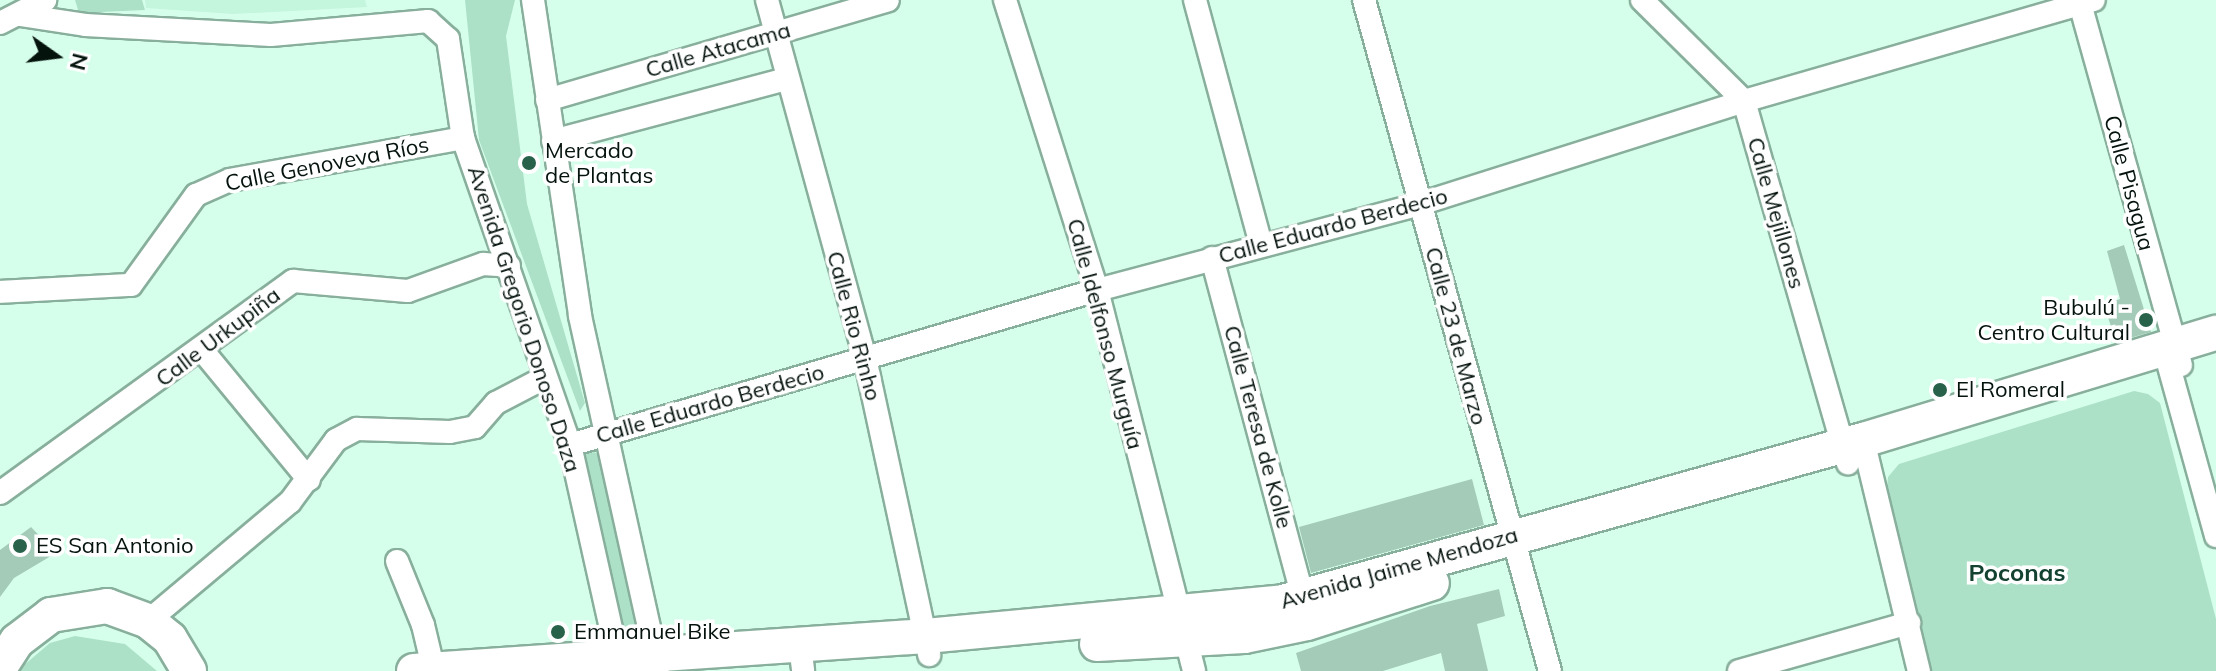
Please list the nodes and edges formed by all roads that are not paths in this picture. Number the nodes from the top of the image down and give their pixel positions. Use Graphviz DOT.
graph roads {
  1 [pos="45,0"];
  2 [pos="533,0"];
  3 [pos="767,0"];
  4 [pos="888,0"];
  5 [pos="1005,0"];
  6 [pos="1195,0"];
  7 [pos="1364,0"];
  8 [pos="1642,0"];
  9 [pos="2084,1"];
  10 [pos="10,19"];
  11 [pos="775,33"];
  12 [pos="786,79"];
  13 [pos="547,100"];
  14 [pos="1744,101"];
  15 [pos="463,138"];
  16 [pos="553,141"];
  17 [pos="1420,204"];
  18 [pos="1261,244"];
  19 [pos="1212,258"];
  20 [pos="509,266"];
  21 [pos="1097,290"];
  22 [pos="0,292"];
  23 [pos="2216,333"];
  24 [pos="202,350"];
  25 [pos="2216,355"];
  26 [pos="2172,357"];
  27 [pos="865,358"];
  28 [pos="544,378"];
  29 [pos="609,433"];
  30 [pos="570,445"];
  31 [pos="1855,452"];
  32 [pos="309,480"];
  33 [pos="0,493"];
  34 [pos="2216,536"];
  35 [pos="1512,546"];
  36 [pos="397,561"];
  37 [pos="1303,597"];
  38 [pos="148,621"];
  39 [pos="1909,623"];
  40 [pos="1187,642"];
  41 [pos="927,646"];
  42 [pos="6,647"];
  43 [pos="802,661"];
  44 [pos="618,662"];
  45 [pos="657,663"];
  46 [pos="427,670"];
  47 [pos="189,671"];
  48 [pos="741,671"];
  49 [pos="1550,671"];
  50 [pos="1739,671"];
  51 [pos="1919,671"];
  1 -- 10 [label="street"];
  2 -- 13 [label="street, Avenida Gregorio Donoso Daza"];
  3 -- 11 [label="street, Calle Rio Rinho"];
  4 -- 11 [label="street, Calle Atacama"];
  5 -- 21 [label="street, Calle Idelfonso Murguía"];
  6 -- 18 [label="street"];
  7 -- 17 [label="street, Calle 23 de Marzo"];
  8 -- 14 [label="street, Calle Mejillones"];
  9 -- 14 [label="street, Calle Eduardo Berdecio"];
  9 -- 26 [label="street, Calle Pisagua"];
  10 -- 15 [label="street, Avenida Gregorio Donoso Daza"];
  11 -- 12 [label="street, Calle Rio Rinho"];
  11 -- 13 [label="street, Calle Atacama"];
  12 -- 16 [label="street, Calle Atacama"];
  12 -- 27 [label="street, Calle Rio Rinho"];
  13 -- 16 [label="street, Avenida Gregorio Donoso Daza"];
  14 -- 17 [label="street, Calle Eduardo Berdecio"];
  14 -- 31 [label="street, Calle Mejillones"];
  15 -- 20 [label="street, Avenida Gregorio Donoso Daza"];
  15 -- 22 [label="street, Calle Genoveva Ríos"];
  16 -- 29 [label="street, Avenida Gregorio Donoso Daza"];
  17 -- 18 [label="street, Calle Eduardo Berdecio"];
  17 -- 35 [label="street, Calle 23 de Marzo"];
  18 -- 19 [label="street, Calle Eduardo Berdecio"];
  19 -- 21 [label="street, Calle Eduardo Berdecio"];
  19 -- 37 [label="street, Calle Teresa de Kolle"];
  20 -- 24 [label="street, Calle Urkupiña"];
  20 -- 28 [label="street, Avenida Gregorio Donoso Daza"];
  21 -- 27 [label="street, Calle Eduardo Berdecio"];
  21 -- 40 [label="street, Calle Idelfonso Murguía"];
  23 -- 26 [label="main road, Avenida Jaime Mendoza"];
  24 -- 32 [label="street"];
  24 -- 33 [label="street, Calle Urkupiña"];
  25 -- 26 [label="main road, Avenida Jaime Mendoza"];
  26 -- 31 [label="main road, Avenida Jaime Mendoza"];
  26 -- 34 [label="street, Calle Pisagua"];
  27 -- 29 [label="street, Calle Eduardo Berdecio"];
  27 -- 41 [label="street, Calle Rio Rinho"];
  28 -- 30 [label="street, Avenida Gregorio Donoso Daza"];
  28 -- 32 [label="street"];
  29 -- 30 [label="street, Calle Eduardo Berdecio"];
  29 -- 45 [label="street, Avenida Gregorio Donoso Daza"];
  30 -- 44 [label="street, Avenida Gregorio Donoso Daza"];
  31 -- 35 [label="main road, Avenida Jaime Mendoza"];
  31 -- 39 [label="street, Calle Mejillones"];
  32 -- 38 [label="street"];
  35 -- 37 [label="main road, Avenida Jaime Mendoza"];
  35 -- 40 [label="main road, Avenida Jaime Mendoza"];
  35 -- 49 [label="street, Calle 23 de Marzo"];
  36 -- 46 [label="street"];
  37 -- 40 [label="main road, Avenida Jaime Mendoza"];
  38 -- 42 [label="main road"];
  38 -- 47 [label="main road"];
  39 -- 50 [label="street"];
  39 -- 51 [label="street, Calle Mejillones"];
  40 -- 41 [label="main road, Avenida Jaime Mendoza"];
  41 -- 43 [label="main road, Avenida Jaime Mendoza"];
  43 -- 45 [label="main road, Avenida Jaime Mendoza"];
  43 -- 48 [label="main road, Avenida Jaime Mendoza"];
  44 -- 45 [label="main road, Avenida Jaime Mendoza"];
  44 -- 46 [label="main road, Avenida Jaime Mendoza"];
}
